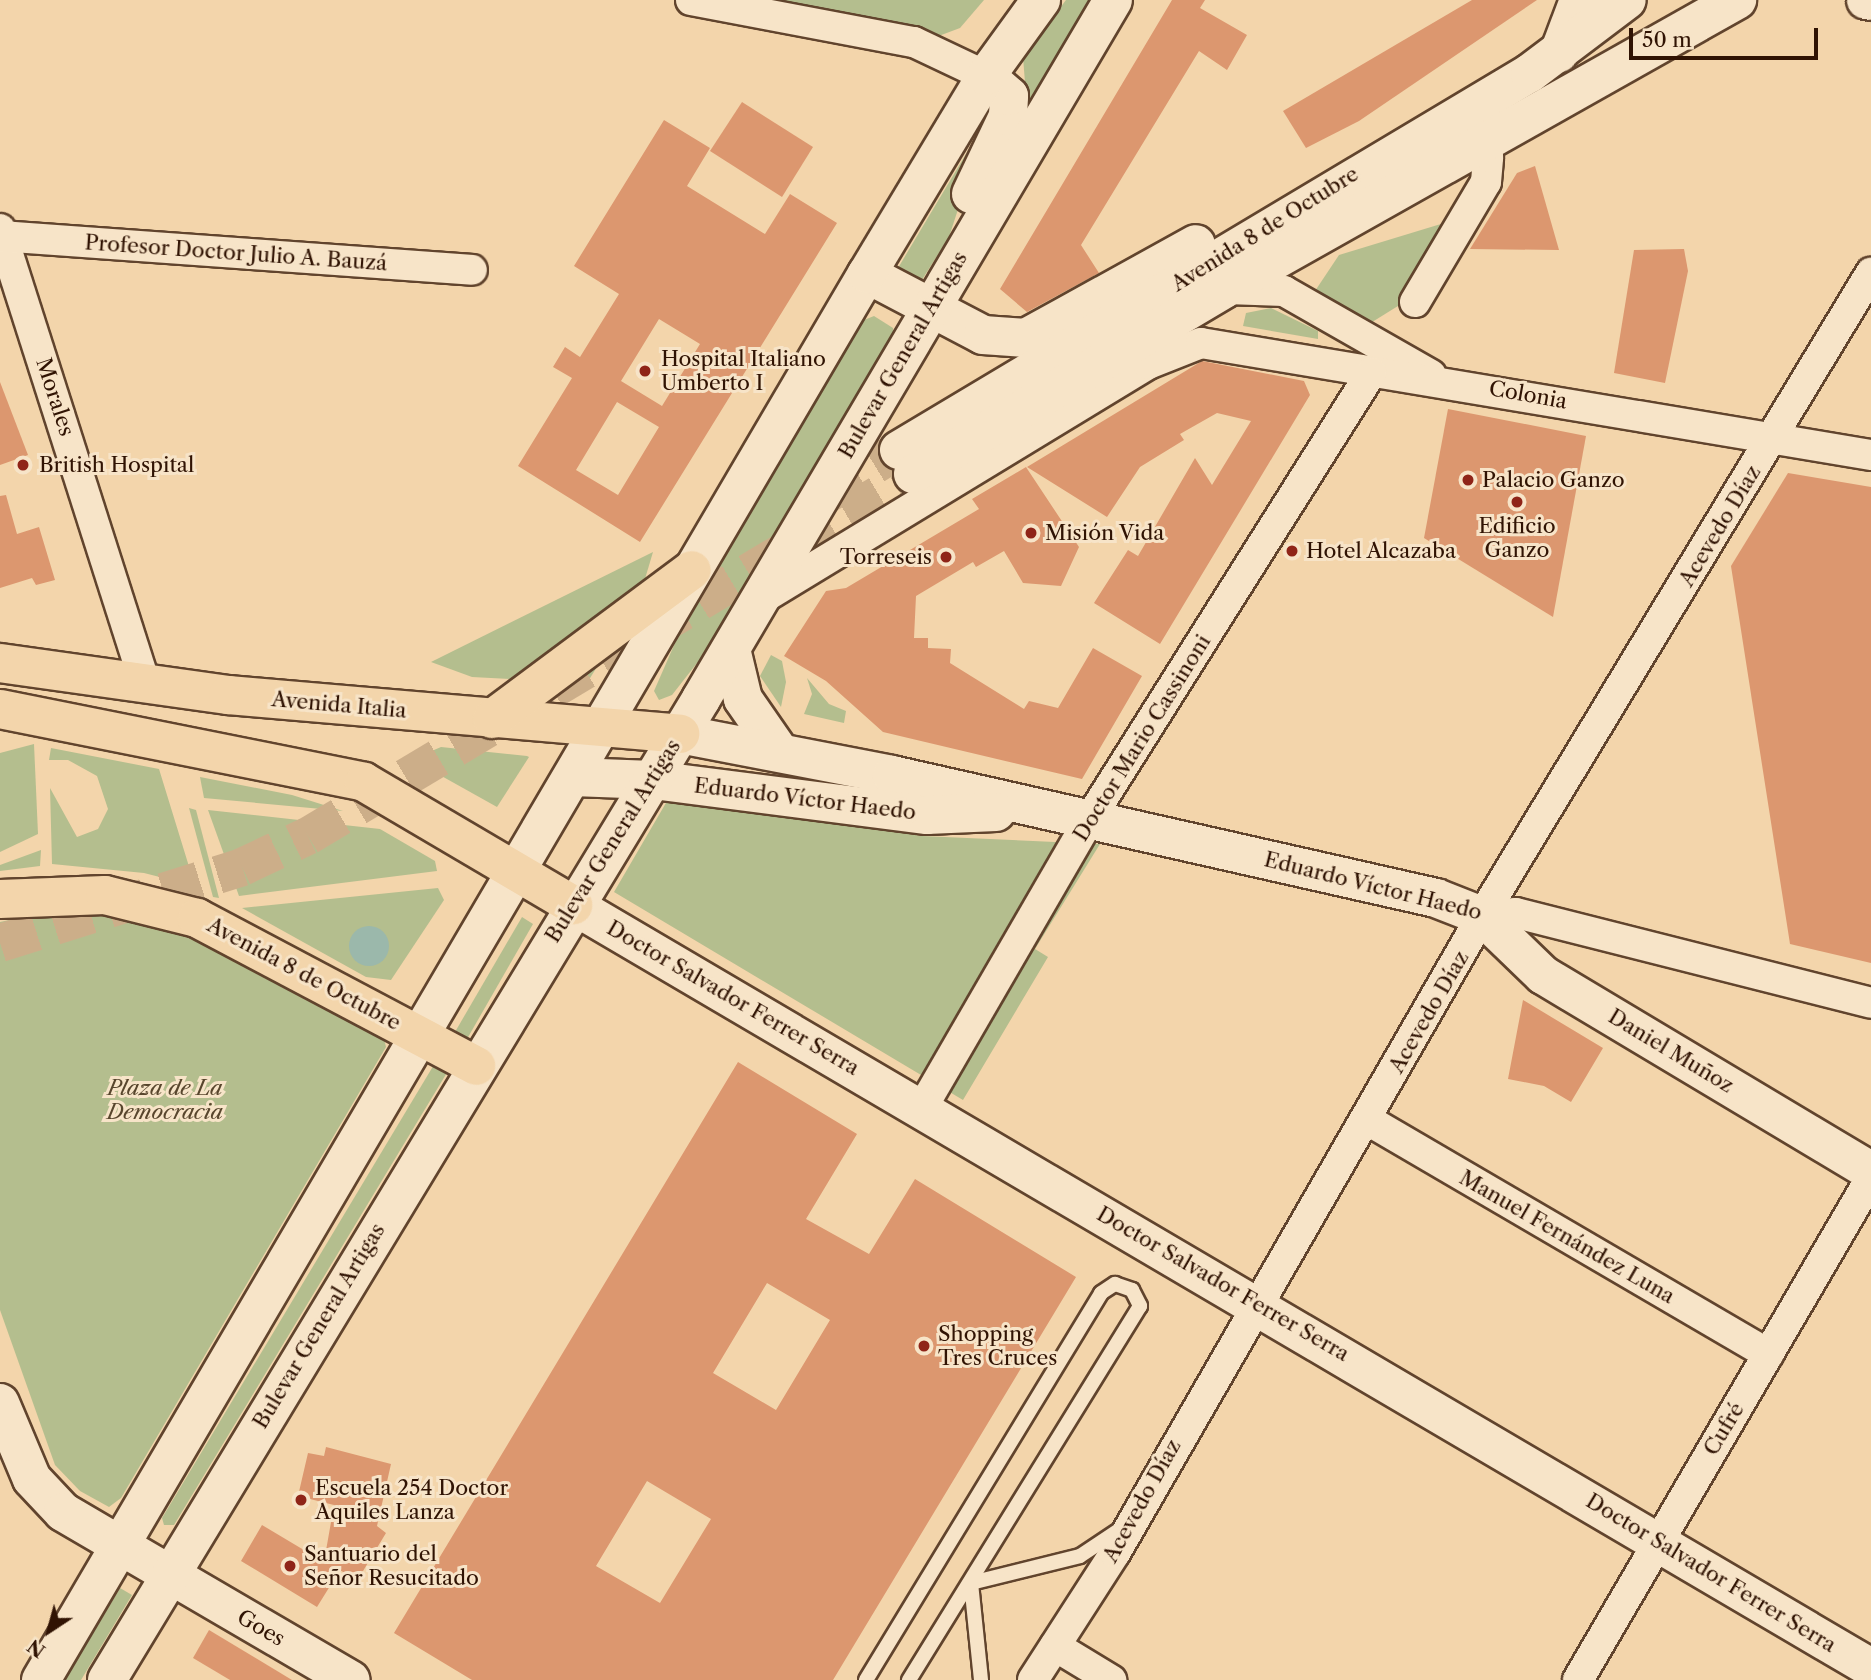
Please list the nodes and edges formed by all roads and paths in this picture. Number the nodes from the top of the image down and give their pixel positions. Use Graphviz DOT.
graph roads {
  1 [pos="691,0"];
  2 [pos="1040,0"];
  3 [pos="1114,0"];
  4 [pos="1579,0"];
  5 [pos="1627,0"];
  6 [pos="1737,0"];
  7 [pos="1559,53"];
  8 [pos="986,76"];
  9 [pos="1463,111"];
  10 [pos="1482,144"];
  11 [pos="1338,183"];
  12 [pos="1,234"];
  13 [pos="962,255"];
  14 [pos="472,270"];
  15 [pos="1871,273"];
  16 [pos="867,274"];
  17 [pos="1224,289"];
  18 [pos="1415,302"];
  19 [pos="932,308"];
  20 [pos="1371,373"];
  21 [pos="1437,379"];
  22 [pos="1774,437"];
  23 [pos="1871,455"];
  24 [pos="692,570"];
  25 [pos="756,603"];
  26 [pos="731,649"];
  27 [pos="0,663"];
  28 [pos="146,686"];
  29 [pos="0,709"];
  30 [pos="492,719"];
  31 [pos="602,729"];
  32 [pos="680,734"];
  33 [pos="779,751"];
  34 [pos="573,776"];
  35 [pos="653,780"];
  36 [pos="1037,808"];
  37 [pos="1089,820"];
  38 [pos="516,871"];
  39 [pos="0,899"];
  40 [pos="573,905"];
  41 [pos="1482,916"];
  42 [pos="1871,1003"];
  43 [pos="422,1036"];
  44 [pos="476,1066"];
  45 [pos="922,1108"];
  46 [pos="1366,1119"];
  47 [pos="1871,1171"];
  48 [pos="1871,1178"];
  49 [pos="1255,1302"];
  50 [pos="1768,1354"];
  51 [pos="0,1403"];
  52 [pos="1125,1526"];
  53 [pos="1657,1540"];
  54 [pos="121,1546"];
  55 [pos="171,1575"];
  56 [pos="971,1583"];
  57 [pos="1055,1646"];
  58 [pos="1871,1668"];
  59 [pos="41,1680"];
  60 [pos="107,1680"];
  61 [pos="351,1680"];
  62 [pos="866,1680"];
  63 [pos="909,1680"];
  64 [pos="981,1680"];
  65 [pos="1033,1680"];
  66 [pos="1111,1680"];
  67 [pos="1578,1680"];
  1 -- 8 [label="street"];
  2 -- 8 [label="main road"];
  3 -- 13 [label="main road, Bulevar General Artigas"];
  4 -- 7 [label="main road"];
  5 -- 7 [label="main road, Avenida 8 de Octubre"];
  6 -- 10 [label="main road, Avenida 8 de Octubre"];
  7 -- 9 [label="main road, Avenida 8 de Octubre"];
  8 -- 13 [label="main road"];
  8 -- 16 [label="main road"];
  9 -- 10 [label="street"];
  9 -- 11 [label="main road, Avenida 8 de Octubre"];
  10 -- 17 [label="main road, Avenida 8 de Octubre"];
  10 -- 18 [label="street"];
  11 -- 17 [label="main road, Avenida 8 de Octubre"];
  11 -- 19 [label="main road"];
  12 -- 14 [label="street, Profesor Doctor Julio A. Bauzá"];
  12 -- 28 [label="street, Morales"];
  13 -- 19 [label="main road, Bulevar General Artigas"];
  15 -- 22 [label="street, Acevedo Díaz"];
  16 -- 19 [label="main road"];
  16 -- 24 [label="main road"];
  17 -- 21 [label="street, Avenida 8 de Octubre"];
  19 -- 25 [label="main road, Bulevar General Artigas"];
  20 -- 21 [label="street, Colonia"];
  20 -- 25 [label="street, Colonia"];
  20 -- 37 [label="street, Doctor Mario Cassinoni"];
  21 -- 22 [label="street, Colonia"];
  22 -- 23 [label="street, Colonia"];
  22 -- 41 [label="street, Acevedo Díaz"];
  24 -- 30 [label="main road"];
  24 -- 31 [label="main road"];
  25 -- 26 [label="main road, Bulevar General Artigas"];
  26 -- 32 [label="main road, Bulevar General Artigas"];
  26 -- 33 [label="main road"];
  27 -- 28 [label="main road, Avenida Italia"];
  28 -- 30 [label="main road, Avenida Italia"];
  29 -- 38 [label="main road"];
  30 -- 31 [label="main road, Avenida Italia"];
  31 -- 32 [label="main road, Avenida Italia"];
  31 -- 34 [label="main road"];
  32 -- 33 [label="main road, Eduardo Víctor Haedo"];
  32 -- 35 [label="main road, Bulevar General Artigas"];
  33 -- 36 [label="main road, Eduardo Víctor Haedo"];
  34 -- 35 [label="main road, Eduardo Víctor Haedo"];
  34 -- 38 [label="main road"];
  35 -- 36 [label="main road, Eduardo Víctor Haedo"];
  35 -- 40 [label="main road, Bulevar General Artigas"];
  36 -- 37 [label="main road, Eduardo Víctor Haedo"];
  37 -- 41 [label="main road, Eduardo Víctor Haedo"];
  37 -- 45 [label="street, Doctor Mario Cassinoni"];
  38 -- 40 [label="main road"];
  38 -- 43 [label="main road"];
  39 -- 43 [label="main road, Avenida 8 de Octubre"];
  40 -- 44 [label="main road, Bulevar General Artigas"];
  40 -- 45 [label="main road, Doctor Salvador Ferrer Serra"];
  41 -- 42 [label="street, Eduardo Víctor Haedo"];
  41 -- 46 [label="street, Acevedo Díaz"];
  41 -- 47 [label="main road, Daniel Muñoz"];
  43 -- 44 [label="main road, Avenida 8 de Octubre"];
  43 -- 54 [label="main road"];
  44 -- 55 [label="main road, Bulevar General Artigas"];
  45 -- 49 [label="main road, Doctor Salvador Ferrer Serra"];
  46 -- 49 [label="street, Acevedo Díaz"];
  46 -- 50 [label="street, Manuel Fernández Luna"];
  48 -- 50 [label="street, Cufré"];
  49 -- 52 [label="street, Acevedo Díaz"];
  49 -- 53 [label="main road, Doctor Salvador Ferrer Serra"];
  50 -- 53 [label="street, Cufré"];
  51 -- 54 [label="main road, Goes"];
  52 -- 56 [label="lane"];
  52 -- 57 [label="street, Acevedo Díaz"];
  53 -- 58 [label="main road, Doctor Salvador Ferrer Serra"];
  53 -- 67 [label="street, Cufré"];
  54 -- 55 [label="main road, Goes"];
  54 -- 59 [label="main road"];
  55 -- 60 [label="main road, Bulevar General Artigas"];
  55 -- 61 [label="main road, Goes"];
  56 -- 62 [label="lane"];
  56 -- 63 [label="lane"];
  56 -- 64 [label="lane"];
  57 -- 65 [label="street, Acevedo Díaz"];
  57 -- 66 [label="street"];
}
